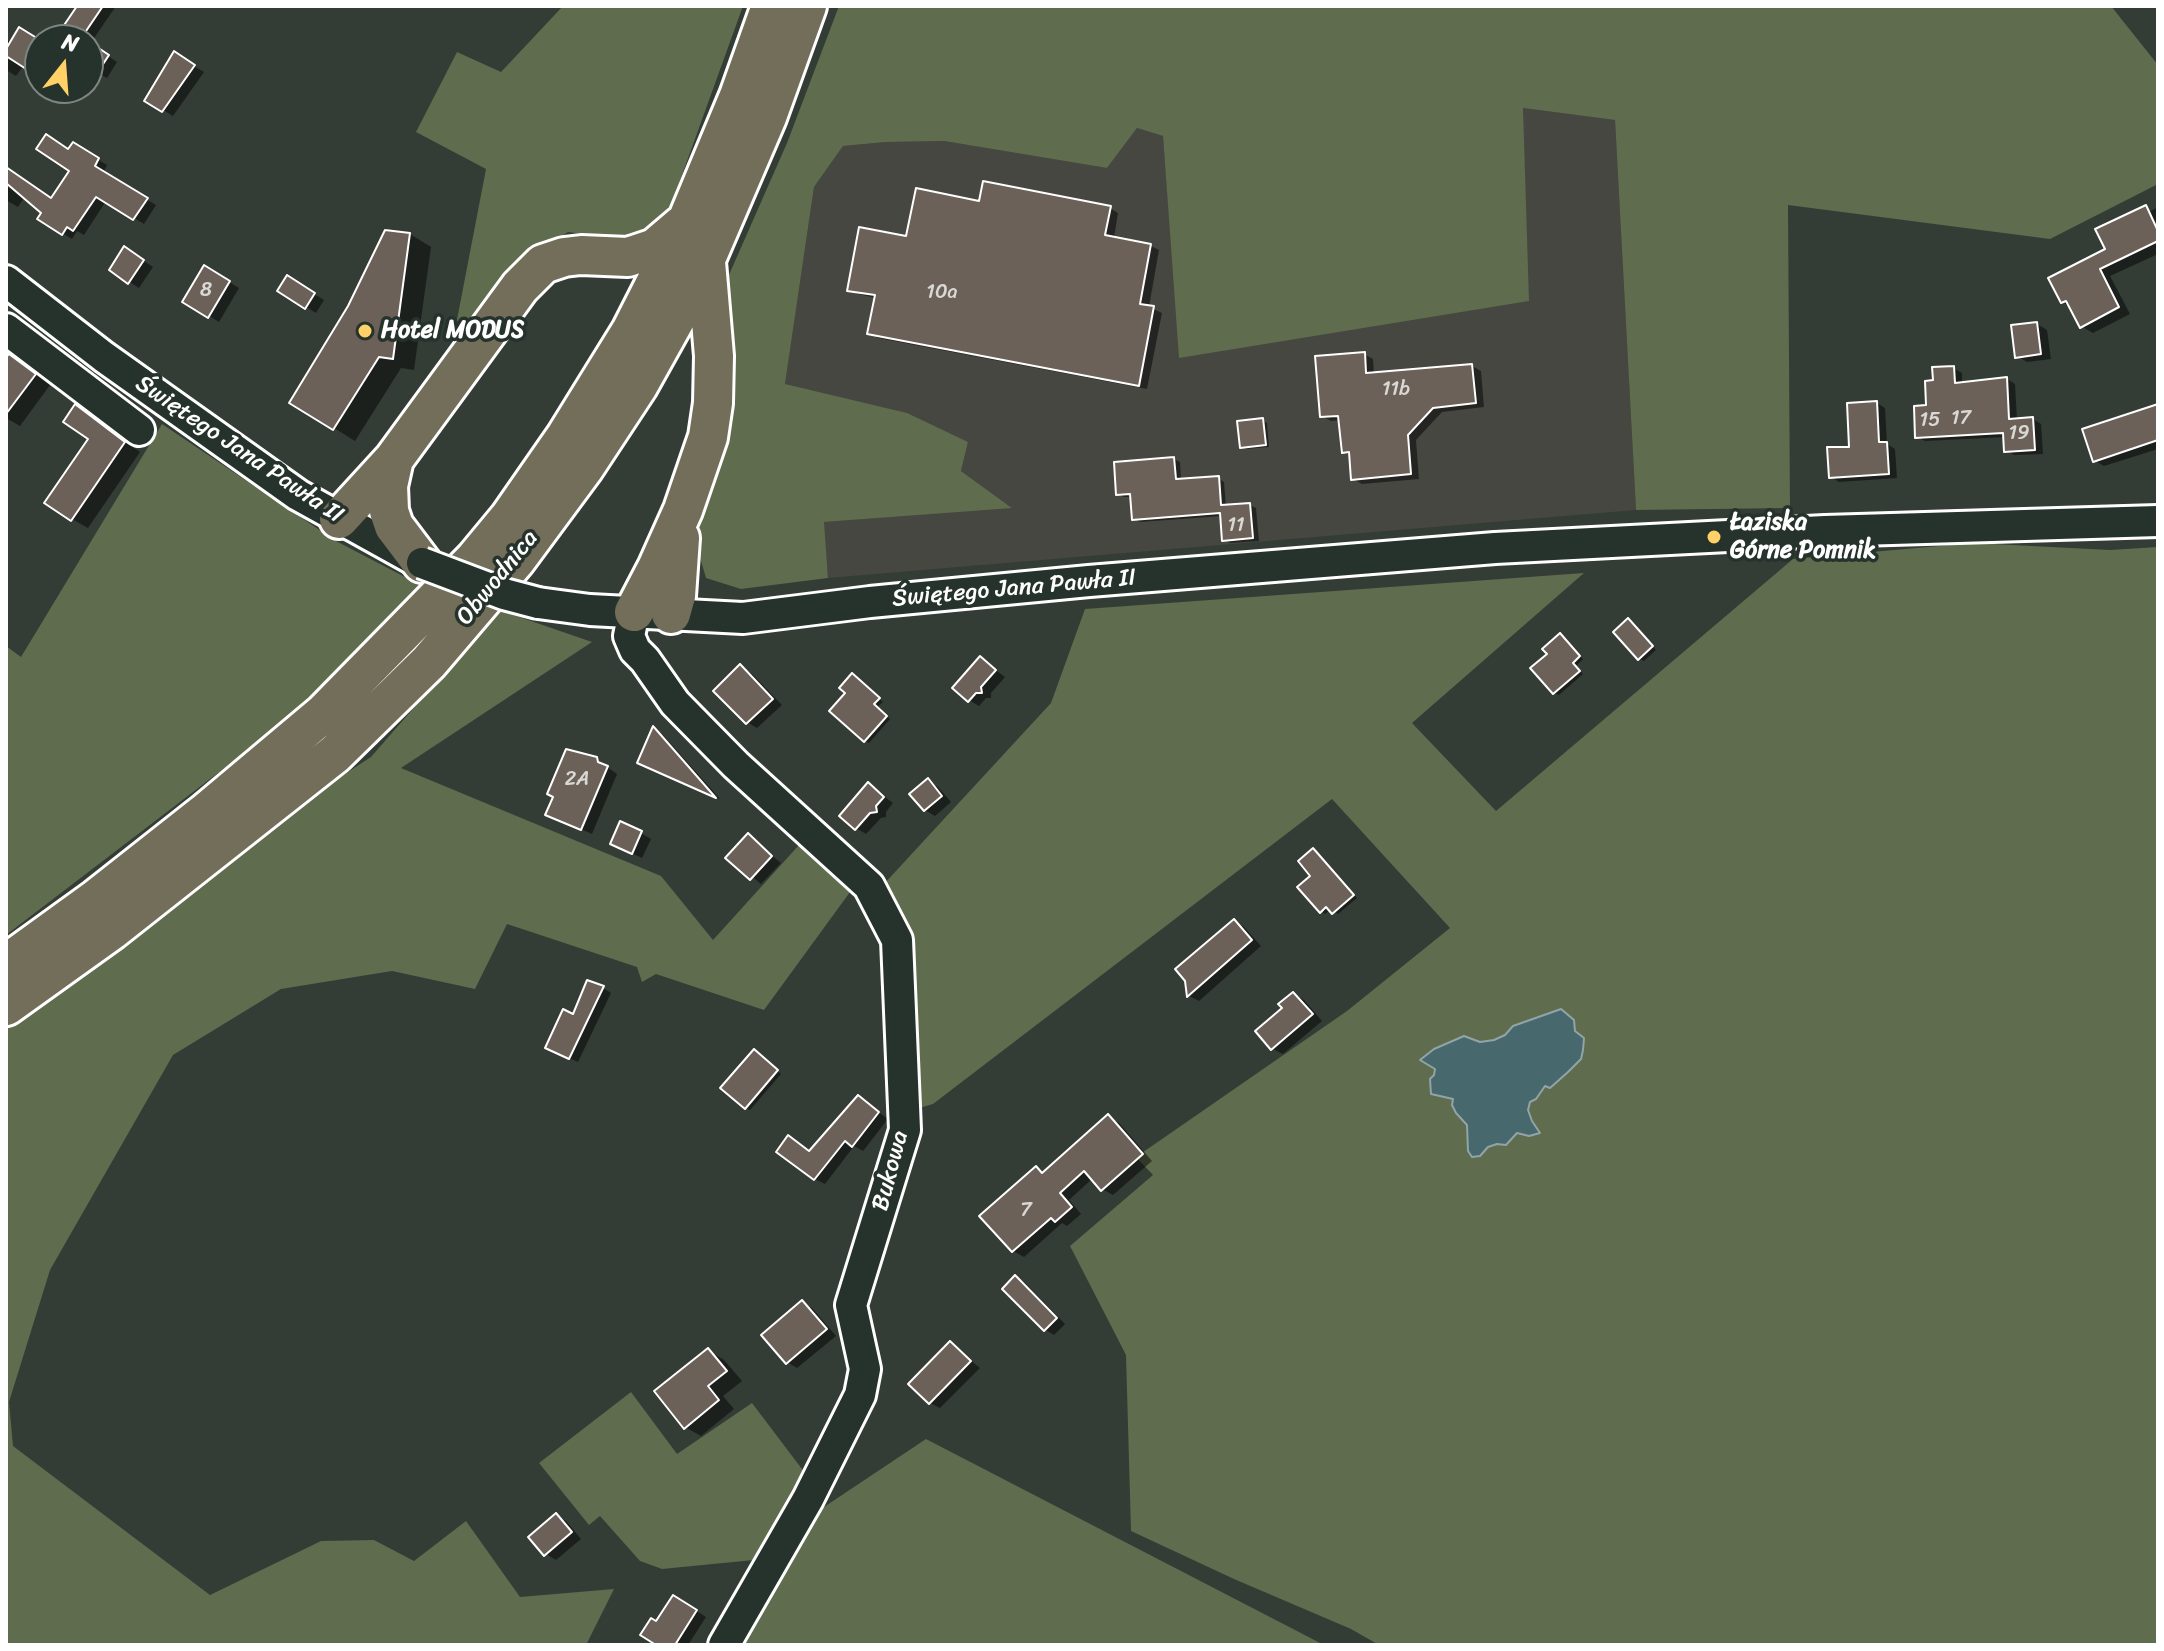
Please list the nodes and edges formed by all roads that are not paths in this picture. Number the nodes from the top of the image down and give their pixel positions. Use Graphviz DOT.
graph roads {
  1 [pos="771,6"];
  2 [pos="807,6"];
  3 [pos="687,221"];
  4 [pos="601,257"];
  5 [pos="706,259"];
  6 [pos="6,281"];
  7 [pos="6,329"];
  8 [pos="631,331"];
  9 [pos="638,386"];
  10 [pos="713,403"];
  11 [pos="139,430"];
  12 [pos="394,459"];
  13 [pos="2158,507"];
  14 [pos="683,510"];
  15 [pos="339,519"];
  16 [pos="2158,521"];
  17 [pos="2116,522"];
  18 [pos="422,563"];
  19 [pos="634,612"];
  20 [pos="671,614"];
  21 [pos="645,660"];
  22 [pos="6,964"];
  23 [pos="6,1006"];
  24 [pos="724,1645"];
  1 -- 3 [label="main road, Obwodnica"];
  2 -- 5 [label="main road, Obwodnica"];
  3 -- 4 [label="main road"];
  3 -- 8 [label="main road, Obwodnica"];
  4 -- 8 [label="main road"];
  4 -- 12 [label="main road"];
  5 -- 9 [label="main road, Obwodnica"];
  5 -- 10 [label="main road"];
  6 -- 15 [label="street, Świętego Jana Pawła II"];
  7 -- 11 [label="street, Świętego Jana Pawła II"];
  8 -- 22 [label="main road, Obwodnica"];
  9 -- 10 [label="main road"];
  9 -- 23 [label="main road, Obwodnica"];
  10 -- 14 [label="main road"];
  12 -- 15 [label="main road"];
  12 -- 18 [label="main road"];
  13 -- 17 [label="street"];
  14 -- 19 [label="main road"];
  14 -- 20 [label="main road"];
  15 -- 18 [label="street, Świętego Jana Pawła II"];
  16 -- 17 [label="street"];
  17 -- 20 [label="street, Świętego Jana Pawła II"];
  18 -- 19 [label="street, Świętego Jana Pawła II, bridge"];
  19 -- 20 [label="street, Świętego Jana Pawła II"];
  19 -- 21 [label="street, Bukowa"];
  20 -- 21 [label="street"];
  21 -- 24 [label="street, Bukowa"];
}
